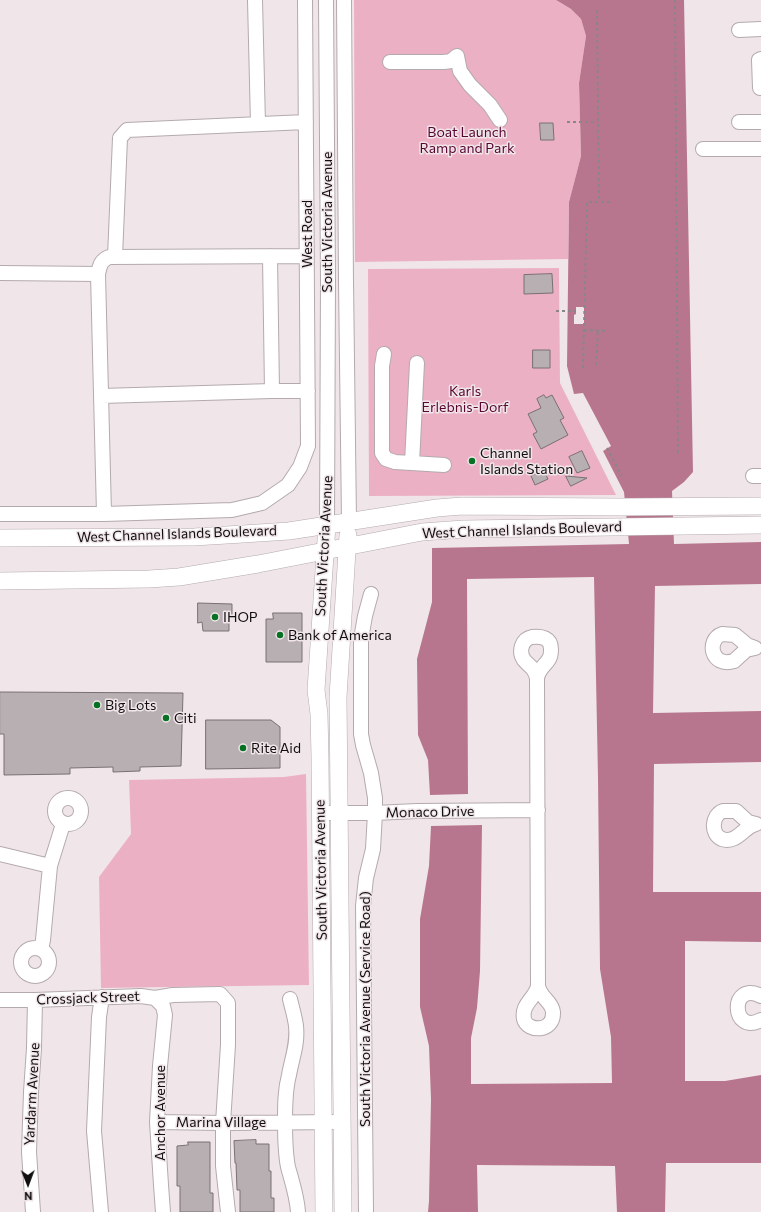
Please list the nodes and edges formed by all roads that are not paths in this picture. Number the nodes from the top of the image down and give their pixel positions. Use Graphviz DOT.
graph roads {
  1 [pos="255,0"];
  2 [pos="305,0"];
  3 [pos="326,0"];
  4 [pos="344,0"];
  5 [pos="761,29"];
  6 [pos="739,30"];
  7 [pos="761,60"];
  8 [pos="390,62"];
  9 [pos="761,88"];
  10 [pos="500,120"];
  11 [pos="306,122"];
  12 [pos="739,122"];
  13 [pos="761,122"];
  14 [pos="258,124"];
  15 [pos="703,149"];
  16 [pos="761,149"];
  17 [pos="270,256"];
  18 [pos="307,256"];
  19 [pos="115,257"];
  20 [pos="0,273"];
  21 [pos="98,274"];
  22 [pos="384,354"];
  23 [pos="417,363"];
  24 [pos="272,391"];
  25 [pos="308,391"];
  26 [pos="101,396"];
  27 [pos="412,463"];
  28 [pos="444,465"];
  29 [pos="761,506"];
  30 [pos="0,514"];
  31 [pos="104,514"];
  32 [pos="349,521"];
  33 [pos="327,525"];
  34 [pos="761,525"];
  35 [pos="0,538"];
  36 [pos="348,547"];
  37 [pos="325,551"];
  38 [pos="0,581"];
  39 [pos="371,594"];
  40 [pos="537,678"];
  41 [pos="538,810"];
  42 [pos="321,812"];
  43 [pos="339,813"];
  44 [pos="375,813"];
  45 [pos="63,824"];
  46 [pos="0,854"];
  47 [pos="50,866"];
  48 [pos="41,949"];
  49 [pos="538,986"];
  50 [pos="761,996"];
  51 [pos="102,997"];
  52 [pos="155,998"];
  53 [pos="290,999"];
  54 [pos="0,1000"];
  55 [pos="35,1000"];
  56 [pos="165,1015"];
  57 [pos="761,1020"];
  58 [pos="158,1122"];
  59 [pos="285,1122"];
  60 [pos="324,1122"];
  61 [pos="342,1122"];
  62 [pos="223,1123"];
  63 [pos="33,1212"];
  64 [pos="100,1212"];
  65 [pos="163,1212"];
  66 [pos="228,1212"];
  67 [pos="298,1212"];
  68 [pos="324,1212"];
  69 [pos="343,1212"];
  70 [pos="366,1212"];
  1 -- 14 [label="street"];
  2 -- 11 [label="street, West Road"];
  3 -- 33 [label="street, South Victoria Avenue"];
  4 -- 32 [label="street, South Victoria Avenue"];
  5 -- 6 [label="street"];
  7 -- 9 [label="street"];
  8 -- 10 [label="street"];
  11 -- 14 [label="street"];
  11 -- 18 [label="street, West Road"];
  12 -- 13 [label="street"];
  14 -- 19 [label="street"];
  15 -- 16 [label="street"];
  17 -- 18 [label="street"];
  17 -- 19 [label="street"];
  17 -- 24 [label="street"];
  18 -- 25 [label="street, West Road"];
  19 -- 21 [label="street"];
  20 -- 21 [label="street"];
  21 -- 26 [label="street"];
  22 -- 27 [label="street"];
  23 -- 27 [label="street"];
  24 -- 25 [label="street"];
  24 -- 26 [label="street"];
  25 -- 31 [label="street, West Road"];
  26 -- 31 [label="street"];
  27 -- 28 [label="street"];
  29 -- 32 [label="main road, West Channel Islands Boulevard"];
  30 -- 31 [label="street, West Road"];
  32 -- 33 [label="main road, West Channel Islands Boulevard"];
  32 -- 36 [label="main road, South Victoria Avenue"];
  33 -- 35 [label="main road, West Channel Islands Boulevard"];
  33 -- 37 [label="main road, South Victoria Avenue"];
  34 -- 36 [label="main road, West Channel Islands Boulevard"];
  36 -- 37 [label="main road, West Channel Islands Boulevard"];
  36 -- 43 [label="main road, South Victoria Avenue"];
  37 -- 38 [label="main road, West Channel Islands Boulevard"];
  37 -- 42 [label="main road, South Victoria Avenue"];
  39 -- 44 [label="street, South Victoria Avenue (Service Road)"];
  40 -- 41 [label="street"];
  41 -- 44 [label="street, Monaco Drive"];
  41 -- 49 [label="street"];
  42 -- 43 [label="street, Monaco Drive"];
  42 -- 60 [label="main road, South Victoria Avenue"];
  43 -- 44 [label="street, Monaco Drive"];
  43 -- 61 [label="main road, South Victoria Avenue"];
  44 -- 70 [label="street, South Victoria Avenue (Service Road)"];
  45 -- 47 [label="street"];
  46 -- 47 [label="street"];
  47 -- 48 [label="street"];
  50 -- 57 [label="street"];
  51 -- 52 [label="street, Crossjack Street"];
  51 -- 55 [label="street, Crossjack Street"];
  51 -- 64 [label="street"];
  52 -- 56 [label="street, Crossjack Street"];
  52 -- 62 [label="street"];
  53 -- 59 [label="street"];
  54 -- 55 [label="street, Crossjack Street"];
  55 -- 63 [label="street, Yardarm Avenue"];
  56 -- 58 [label="street, Anchor Avenue"];
  58 -- 62 [label="street, Marina Village"];
  58 -- 65 [label="street, Anchor Avenue"];
  59 -- 60 [label="street, Marina Village"];
  59 -- 62 [label="street, Marina Village"];
  59 -- 67 [label="street, Marina Village"];
  60 -- 61 [label="street, Marina Village"];
  60 -- 68 [label="main road, South Victoria Avenue"];
  61 -- 69 [label="main road, South Victoria Avenue"];
  62 -- 66 [label="street"];
}
